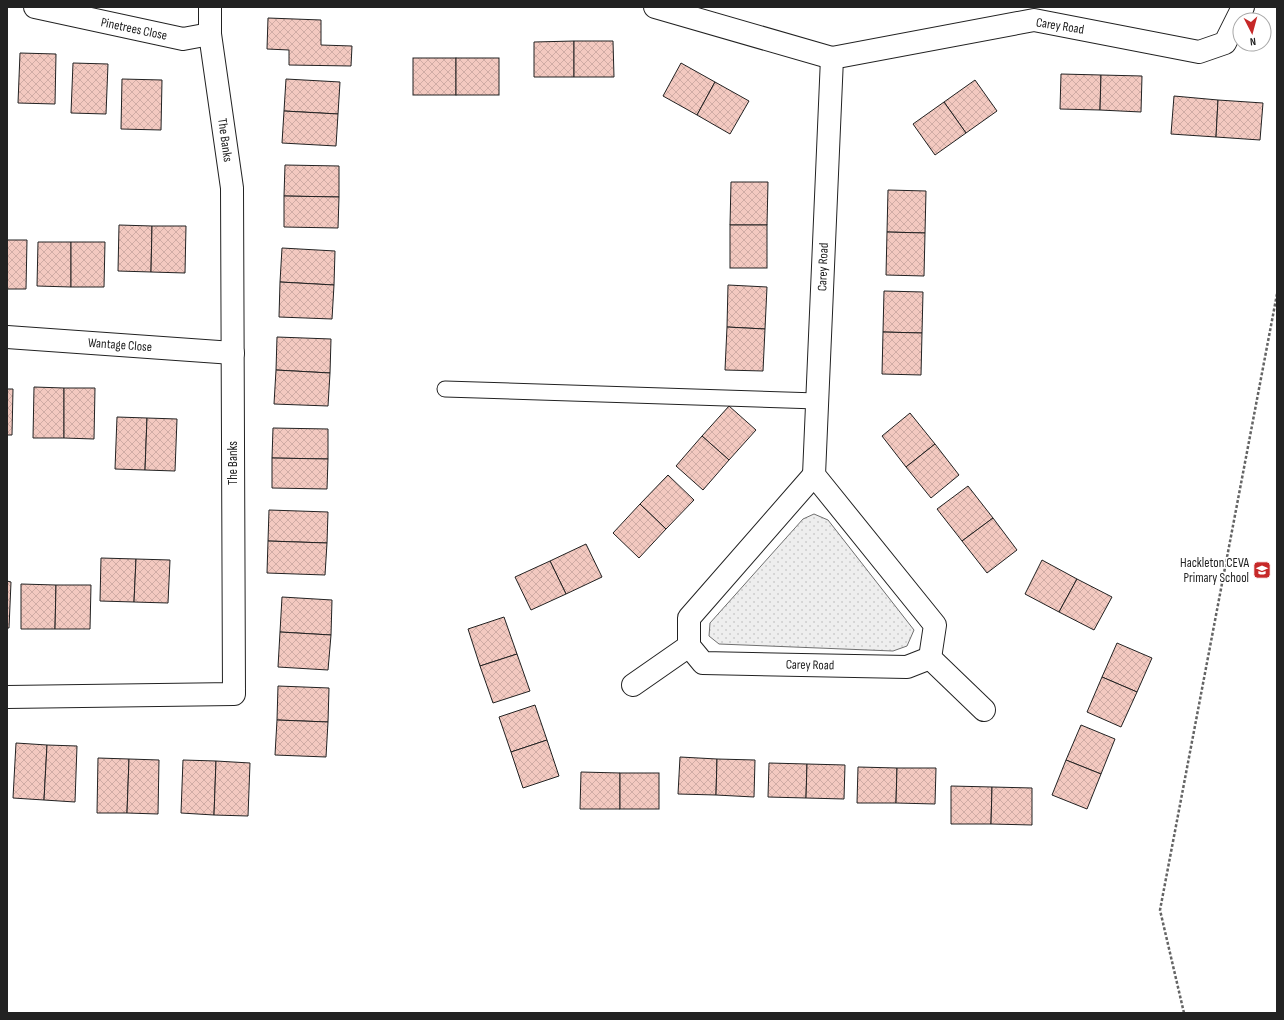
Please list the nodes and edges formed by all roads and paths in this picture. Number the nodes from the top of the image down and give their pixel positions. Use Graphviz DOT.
graph roads {
  1 [pos="35,7"];
  2 [pos="210,7"];
  3 [pos="655,7"];
  4 [pos="1243,7"];
  5 [pos="210,34"];
  6 [pos="832,58"];
  7 [pos="1277,294"];
  8 [pos="7,337"];
  9 [pos="232,352"];
  10 [pos="445,389"];
  11 [pos="817,401"];
  12 [pos="814,475"];
  13 [pos="689,646"];
  14 [pos="930,658"];
  15 [pos="633,685"];
  16 [pos="7,697"];
  17 [pos="984,710"];
  18 [pos="1184,1013"];
  1 -- 5 [label="street, Pinetrees Close"];
  2 -- 5 [label="street, The Banks"];
  3 -- 6 [label="street, Carey Road"];
  4 -- 6 [label="street, Carey Road"];
  5 -- 9 [label="street, The Banks"];
  6 -- 11 [label="street, Carey Road"];
  7 -- 18 [label="path"];
  8 -- 9 [label="street, Wantage Close"];
  9 -- 16 [label="street, The Banks"];
  10 -- 11 [label="lane"];
  11 -- 12 [label="street, Carey Road"];
  12 -- 13 [label="street"];
  12 -- 14 [label="street"];
  13 -- 14 [label="street, Carey Road"];
  13 -- 15 [label="street"];
  14 -- 17 [label="street"];
}
